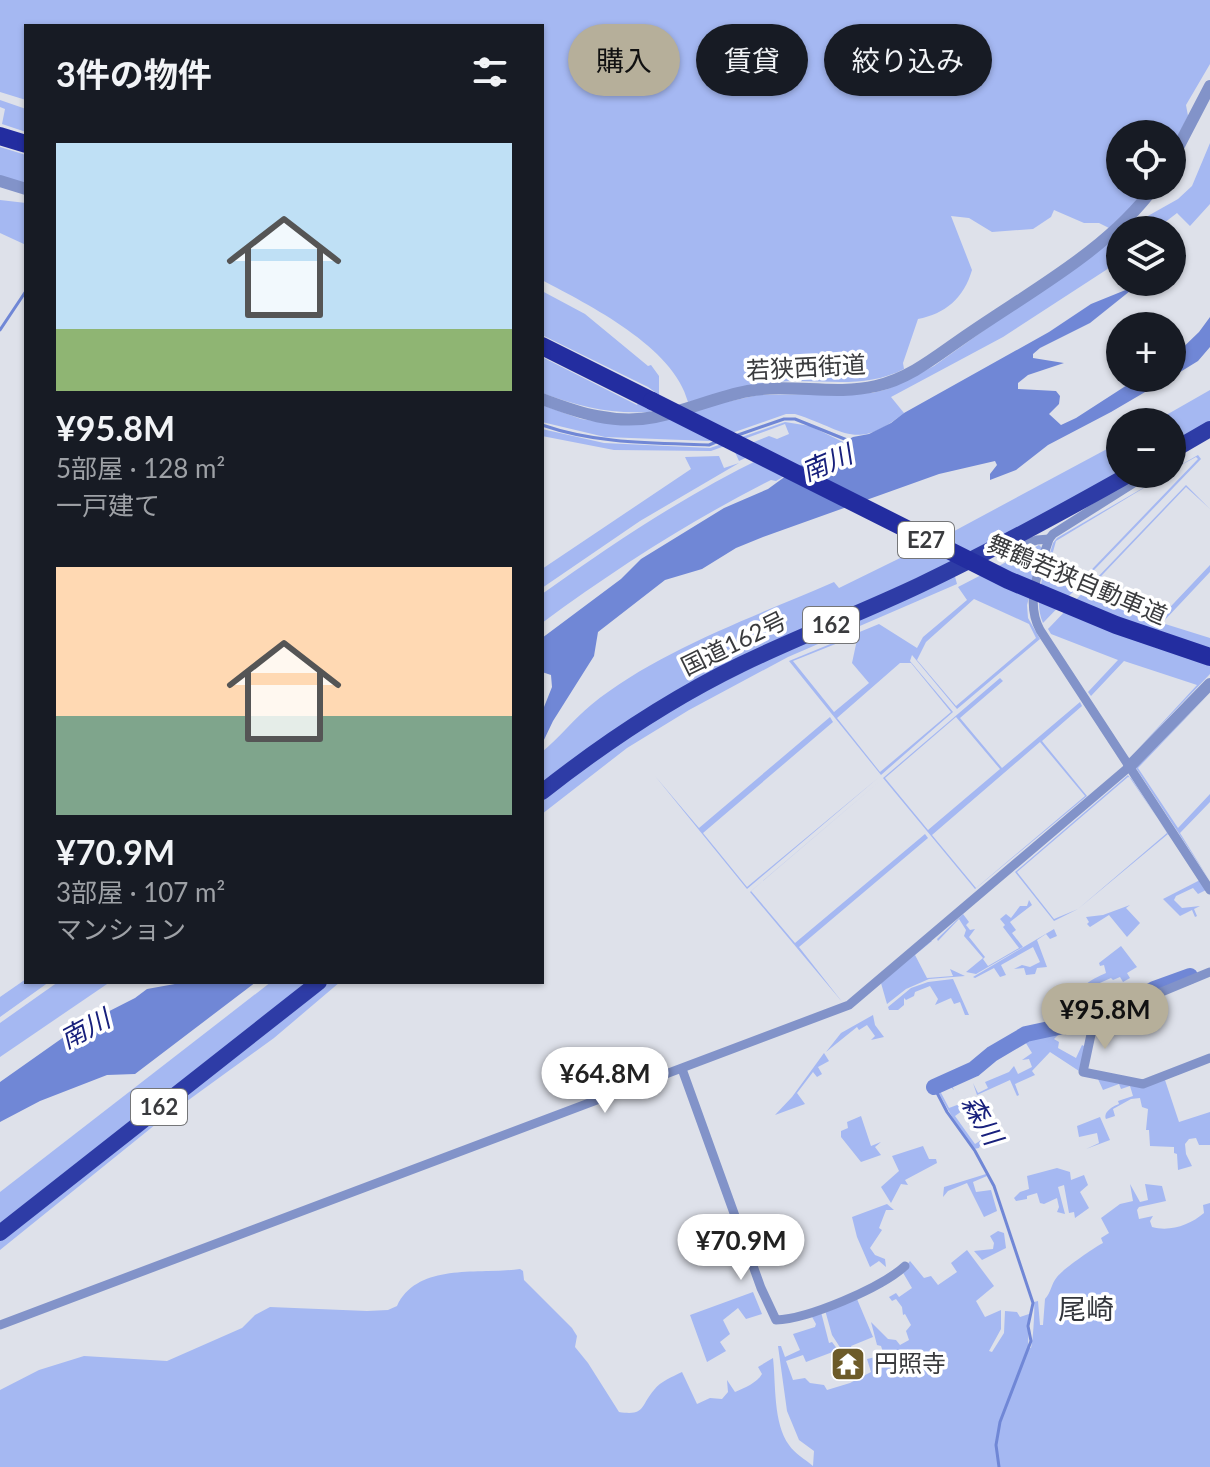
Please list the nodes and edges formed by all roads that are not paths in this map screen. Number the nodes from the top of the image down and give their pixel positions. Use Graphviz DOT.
graph roads {
  1 [pos="1210,86"];
  2 [pos="1186,132"];
  3 [pos="0,136"];
  4 [pos="24,143"];
  5 [pos="0,181"];
  6 [pos="24,188"];
  7 [pos="1143,200"];
  8 [pos="544,347"];
  9 [pos="544,400"];
  10 [pos="1210,429"];
  11 [pos="1186,445"];
  12 [pos="1106,487"];
  13 [pos="1126,488"];
  14 [pos="1049,539"];
  15 [pos="979,556"];
  16 [pos="1210,657"];
  17 [pos="1210,684"];
  18 [pos="1129,767"];
  19 [pos="544,790"];
  20 [pos="1210,890"];
  21 [pos="1210,972"];
  22 [pos="316,984"];
  23 [pos="1210,1058"];
  24 [pos="682,1069"];
  25 [pos="0,1233"];
  26 [pos="905,1266"];
  27 [pos="0,1325"];
  1 -- 2 [label="street"];
  3 -- 4 [label="highway"];
  5 -- 6 [label="street"];
  7 -- 9 [label="street, 若狭西街道"];
  8 -- 16 [label="highway, 舞鶴若狭自動車道 / E27, bridge"];
  10 -- 11 [label="highway"];
  12 -- 15 [label="highway, 国道162号 / 162"];
  13 -- 14 [label="street"];
  14 -- 15 [label="street"];
  14 -- 18 [label="street"];
  15 -- 19 [label="highway, 国道162号 / 162"];
  17 -- 18 [label="street"];
  18 -- 20 [label="street"];
  18 -- 24 [label="street"];
  21 -- 23 [label="street"];
  22 -- 25 [label="highway, 162"];
  24 -- 26 [label="street"];
  24 -- 27 [label="street"];
}
